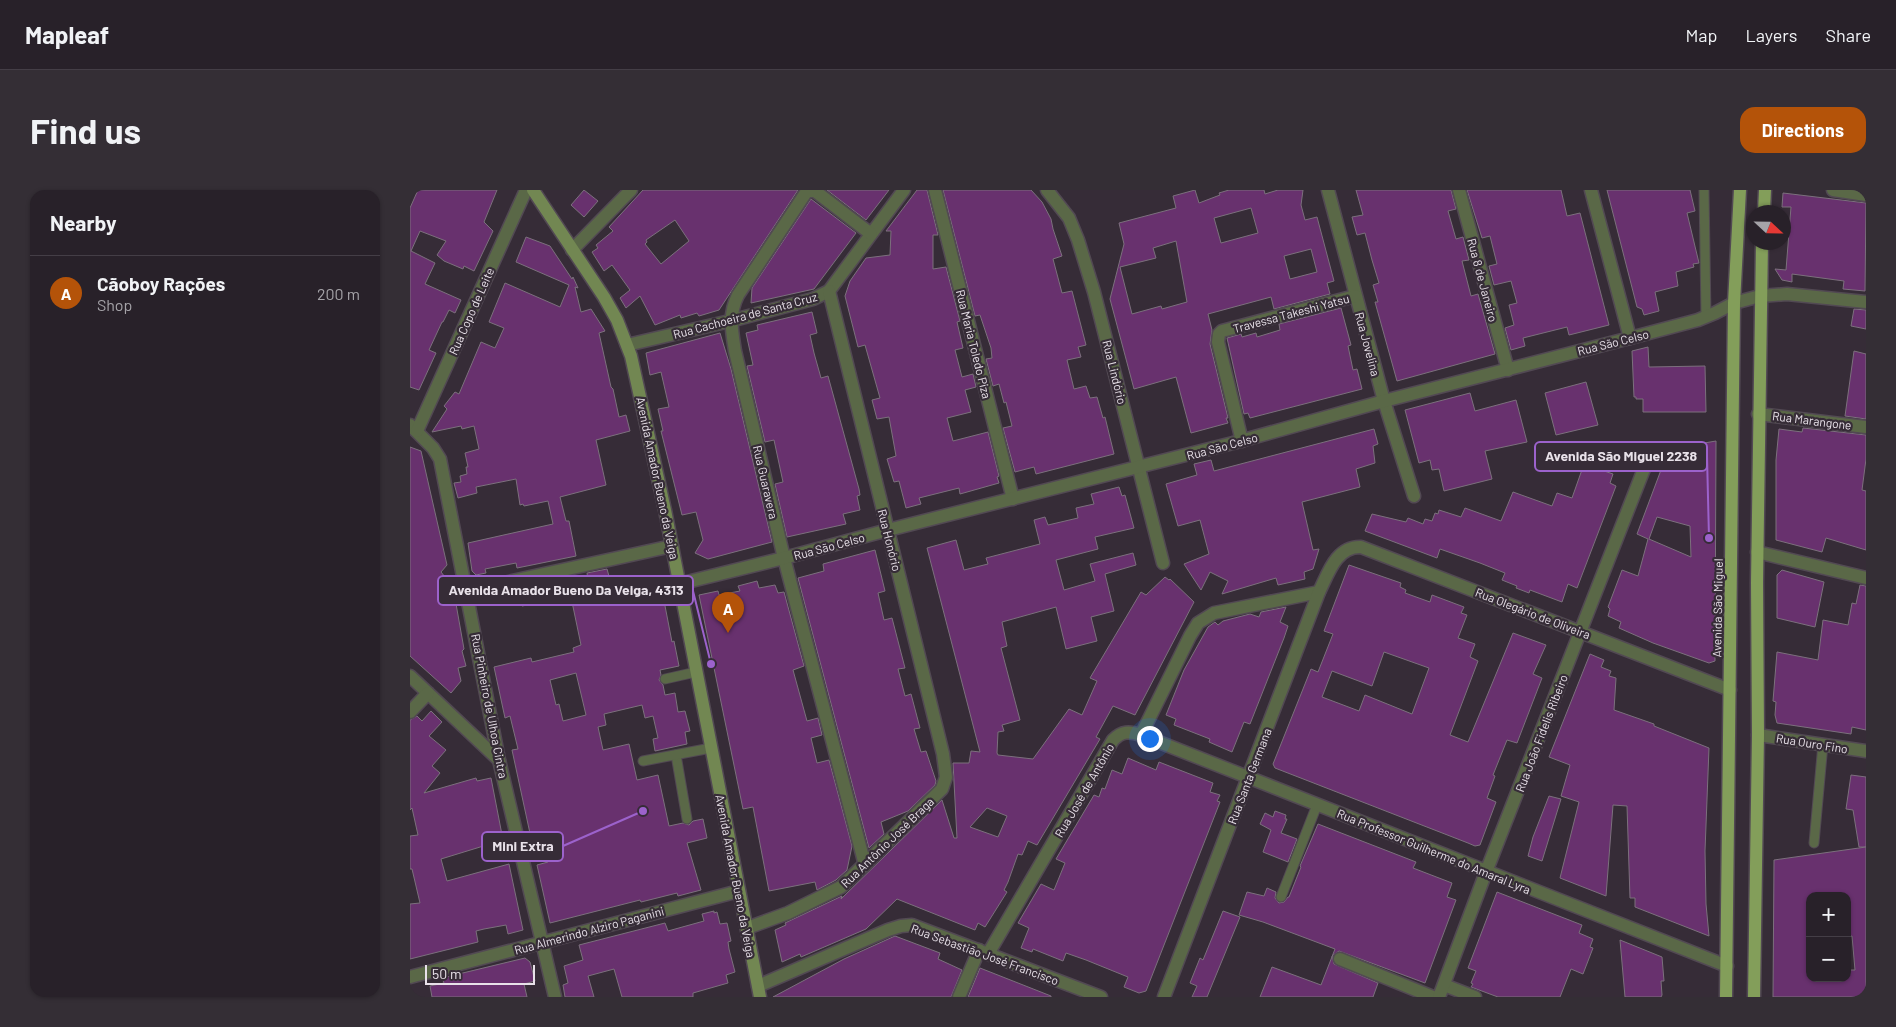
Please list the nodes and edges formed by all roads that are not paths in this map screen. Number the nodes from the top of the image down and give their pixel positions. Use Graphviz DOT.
graph roads {
  1 [pos="526,190"];
  2 [pos="532,190"];
  3 [pos="630,190"];
  4 [pos="904,190"];
  5 [pos="934,190"];
  6 [pos="1047,190"];
  7 [pos="1328,190"];
  8 [pos="1459,190"];
  9 [pos="1591,190"];
  10 [pos="1704,190"];
  11 [pos="1740,190"];
  12 [pos="1765,190"];
  13 [pos="1833,190"];
  14 [pos="1866,195"];
  15 [pos="1764,205"];
  16 [pos="871,234"];
  17 [pos="572,250"];
  18 [pos="1762,250"];
  19 [pos="829,291"];
  20 [pos="1355,296"];
  21 [pos="1760,296"];
  22 [pos="1866,302"];
  23 [pos="1734,303"];
  24 [pos="1706,317"];
  25 [pos="730,322"];
  26 [pos="1630,338"];
  27 [pos="627,345"];
  28 [pos="1508,370"];
  29 [pos="1384,401"];
  30 [pos="1758,414"];
  31 [pos="1866,427"];
  32 [pos="414,428"];
  33 [pos="1242,441"];
  34 [pos="1138,467"];
  35 [pos="1644,469"];
  36 [pos="1414,496"];
  37 [pos="1013,499"];
  38 [pos="888,530"];
  39 [pos="672,546"];
  40 [pos="1757,552"];
  41 [pos="1337,557"];
  42 [pos="784,558"];
  43 [pos="1163,563"];
  44 [pos="1866,578"];
  45 [pos="679,584"];
  46 [pos="467,591"];
  47 [pos="1319,592"];
  48 [pos="1581,632"];
  49 [pos="696,672"];
  50 [pos="410,676"];
  51 [pos="665,679"];
  52 [pos="1730,690"];
  53 [pos="428,693"];
  54 [pos="410,712"];
  55 [pos="1141,735"];
  56 [pos="1758,735"];
  57 [pos="1823,744"];
  58 [pos="711,748"];
  59 [pos="1866,751"];
  60 [pos="676,755"];
  61 [pos="499,760"];
  62 [pos="643,761"];
  63 [pos="1249,777"];
  64 [pos="942,789"];
  65 [pos="1317,805"];
  66 [pos="687,819"];
  67 [pos="1814,843"];
  68 [pos="864,865"];
  69 [pos="1486,872"];
  70 [pos="740,891"];
  71 [pos="1281,897"];
  72 [pos="747,928"];
  73 [pos="543,943"];
  74 [pos="984,952"];
  75 [pos="1340,959"];
  76 [pos="1727,966"];
  77 [pos="410,977"];
  78 [pos="1442,991"];
  79 [pos="759,992"];
  80 [pos="555,997"];
  81 [pos="959,997"];
  82 [pos="1101,997"];
  83 [pos="1164,997"];
  84 [pos="1433,997"];
  85 [pos="1475,997"];
  86 [pos="1726,997"];
  87 [pos="1754,997"];
  1 -- 32 [label="street, Rua Copo de Leite"];
  2 -- 17 [label="main road, Avenida Amador Bueno da Veiga"];
  3 -- 17 [label="street"];
  4 -- 16 [label="street, Rua Cachoeira de Santa Cruz"];
  5 -- 37 [label="street, Rua Maria Toledo Piza"];
  6 -- 34 [label="street, Rua Lindório"];
  7 -- 20 [label="street, Rua Jovelina"];
  8 -- 28 [label="street, Rua 8 de Janeiro"];
  9 -- 26 [label="street"];
  10 -- 24 [label="lane"];
  11 -- 23 [label="main road, Avenida São Miguel"];
  12 -- 15 [label="main road"];
  13 -- 14 [label="street"];
  16 -- 19 [label="street, Rua Cachoeira de Santa Cruz"];
  16 -- 25 [label="street, Rua Guaravera"];
  17 -- 27 [label="main road, Avenida Amador Bueno da Veiga"];
  18 -- 21 [label="main road"];
  19 -- 25 [label="street, Rua Cachoeira de Santa Cruz"];
  19 -- 38 [label="street, Rua Honório"];
  20 -- 29 [label="street, Rua Jovelina"];
  20 -- 33 [label="street, Travessa Takeshi Yatsu"];
  21 -- 22 [label="street, Rua São Celso"];
  21 -- 23 [label="street, Rua São Celso"];
  21 -- 30 [label="main road"];
  23 -- 24 [label="street, Rua São Celso"];
  23 -- 52 [label="main road, Avenida São Miguel"];
  24 -- 26 [label="street, Rua São Celso"];
  25 -- 27 [label="street, Rua Cachoeira de Santa Cruz"];
  25 -- 42 [label="street, Rua Guaravera"];
  26 -- 28 [label="street, Rua São Celso"];
  27 -- 39 [label="main road, Avenida Amador Bueno da Veiga"];
  28 -- 29 [label="street, Rua São Celso"];
  29 -- 33 [label="street, Rua São Celso"];
  29 -- 36 [label="street, Rua Jovelina"];
  30 -- 31 [label="street, Rua Marangone"];
  30 -- 40 [label="main road"];
  32 -- 46 [label="street, Rua Pinheiro de Ulhoa Cintra"];
  33 -- 34 [label="street, Rua São Celso"];
  34 -- 37 [label="street, Rua São Celso"];
  34 -- 43 [label="street, Rua Lindório"];
  35 -- 48 [label="street, Rua João Fidelis Ribeiro"];
  37 -- 38 [label="street, Rua São Celso"];
  38 -- 42 [label="street, Rua São Celso"];
  38 -- 64 [label="street, Rua Honório"];
  39 -- 45 [label="main road, Avenida Amador Bueno da Veiga"];
  39 -- 46 [label="street"];
  40 -- 44 [label="street"];
  40 -- 56 [label="main road"];
  41 -- 47 [label="street, Rua Santa Germana"];
  41 -- 48 [label="street, Rua Olegário de Oliveira"];
  42 -- 45 [label="street, Rua São Celso"];
  42 -- 68 [label="street, Rua Guaravera"];
  45 -- 49 [label="main road, Avenida Amador Bueno da Veiga"];
  46 -- 61 [label="street, Rua Pinheiro de Ulhoa Cintra"];
  47 -- 55 [label="street"];
  47 -- 63 [label="street, Rua Santa Germana"];
  48 -- 52 [label="street, Rua Olegário de Oliveira"];
  48 -- 69 [label="street, Rua João Fidelis Ribeiro"];
  49 -- 51 [label="lane"];
  49 -- 58 [label="main road, Avenida Amador Bueno da Veiga"];
  50 -- 53 [label="street"];
  52 -- 76 [label="main road, Avenida São Miguel"];
  53 -- 54 [label="street"];
  53 -- 61 [label="street"];
  55 -- 63 [label="street, Rua Professor Guilherme do Amaral Lyra"];
  55 -- 74 [label="street, Rua José de Antônio"];
  56 -- 57 [label="street, Rua Ouro Fino"];
  56 -- 87 [label="main road"];
  57 -- 59 [label="street, Rua Ouro Fino"];
  57 -- 67 [label="lane"];
  58 -- 60 [label="lane"];
  58 -- 70 [label="main road, Avenida Amador Bueno da Veiga"];
  60 -- 62 [label="lane"];
  60 -- 66 [label="lane"];
  61 -- 73 [label="street, Rua Pinheiro de Ulhoa Cintra"];
  63 -- 65 [label="street, Rua Professor Guilherme do Amaral Lyra"];
  63 -- 83 [label="street, Rua Santa Germana"];
  64 -- 68 [label="street, Rua Antônio José Braga"];
  65 -- 69 [label="street, Rua Professor Guilherme do Amaral Lyra"];
  65 -- 71 [label="lane"];
  68 -- 72 [label="street, Rua Antônio José Braga"];
  69 -- 76 [label="street, Rua Professor Guilherme do Amaral Lyra"];
  69 -- 78 [label="street, Rua João Fidelis Ribeiro"];
  70 -- 72 [label="main road, Avenida Amador Bueno da Veiga"];
  70 -- 73 [label="street, Rua Almerindo Alziro Paganini"];
  72 -- 79 [label="main road, Avenida Amador Bueno da Veiga"];
  73 -- 77 [label="street, Rua Almerindo Alziro Paganini"];
  73 -- 80 [label="street, Rua Pinheiro de Ulhoa Cintra"];
  74 -- 79 [label="street, Rua Sebastião José Francisco"];
  74 -- 81 [label="street"];
  74 -- 82 [label="street, Rua Sebastião José Francisco"];
  75 -- 84 [label="street"];
  76 -- 86 [label="main road, Avenida São Miguel"];
  78 -- 85 [label="street"];
}
